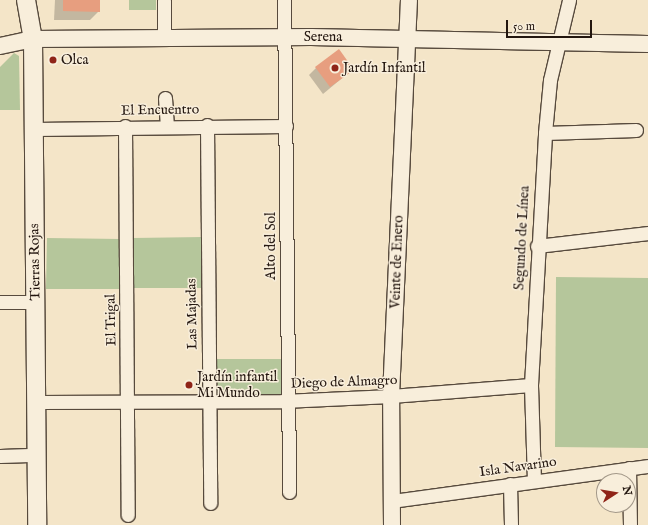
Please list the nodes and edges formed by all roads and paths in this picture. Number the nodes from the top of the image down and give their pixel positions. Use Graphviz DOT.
graph roads {
  1 [pos="26,0"];
  2 [pos="164,0"];
  3 [pos="284,0"];
  4 [pos="408,0"];
  5 [pos="569,0"];
  6 [pos="164,38"];
  7 [pos="284,38"];
  8 [pos="406,38"];
  9 [pos="32,39"];
  10 [pos="557,42"];
  11 [pos="648,44"];
  12 [pos="0,46"];
  13 [pos="165,98"];
  14 [pos="206,125"];
  15 [pos="125,126"];
  16 [pos="167,126"];
  17 [pos="286,126"];
  18 [pos="34,129"];
  19 [pos="636,130"];
  20 [pos="545,133"];
  21 [pos="648,233"];
  22 [pos="537,246"];
  23 [pos="0,302"];
  24 [pos="36,302"];
  25 [pos="531,384"];
  26 [pos="391,396"];
  27 [pos="288,399"];
  28 [pos="128,401"];
  29 [pos="37,402"];
  30 [pos="209,402"];
  31 [pos="37,455"];
  32 [pos="0,456"];
  33 [pos="648,466"];
  34 [pos="629,468"];
  35 [pos="534,481"];
  36 [pos="510,484"];
  37 [pos="288,492"];
  38 [pos="392,501"];
  39 [pos="210,503"];
  40 [pos="128,515"];
  41 [pos="37,525"];
  42 [pos="392,525"];
  43 [pos="510,525"];
  44 [pos="630,525"];
  1 -- 9 [label="main road, Tierras Rojas"];
  2 -- 6 [label="street"];
  3 -- 7 [label="street, Alto del Sol"];
  4 -- 8 [label="street, Veinte de Enero"];
  5 -- 10 [label="street, Segundo de Línea"];
  6 -- 7 [label="street, Serena"];
  6 -- 9 [label="street, Serena"];
  7 -- 8 [label="street, Serena"];
  7 -- 17 [label="street, Alto del Sol"];
  8 -- 10 [label="street, Serena"];
  8 -- 26 [label="street, Veinte de Enero"];
  9 -- 12 [label="street, Serena"];
  9 -- 18 [label="main road, Tierras Rojas"];
  10 -- 11 [label="street, Serena"];
  10 -- 20 [label="street, Segundo de Línea"];
  13 -- 16 [label="street"];
  14 -- 16 [label="street, El Encuentro"];
  14 -- 17 [label="street, El Encuentro"];
  14 -- 30 [label="street, Las Majadas"];
  15 -- 16 [label="street, El Encuentro"];
  15 -- 18 [label="street, El Encuentro"];
  15 -- 28 [label="street, El Trigal"];
  17 -- 27 [label="street, Alto del Sol"];
  18 -- 24 [label="main road, Tierras Rojas"];
  19 -- 20 [label="street"];
  20 -- 22 [label="street, Segundo de Línea"];
  21 -- 22 [label="street"];
  22 -- 25 [label="street, Segundo de Línea"];
  23 -- 24 [label="street"];
  24 -- 29 [label="main road, Tierras Rojas"];
  25 -- 26 [label="street, Diego de Almagro"];
  25 -- 35 [label="street, Segundo de Línea"];
  26 -- 27 [label="street, Diego de Almagro"];
  26 -- 38 [label="street, Veinte de Enero"];
  27 -- 30 [label="street, Diego de Almagro"];
  27 -- 37 [label="street, Alto del Sol"];
  28 -- 29 [label="street, Diego de Almagro"];
  28 -- 30 [label="street, Diego de Almagro"];
  28 -- 40 [label="street, El Trigal"];
  29 -- 31 [label="main road, Tierras Rojas"];
  30 -- 39 [label="street, Las Majadas"];
  31 -- 32 [label="street"];
  31 -- 41 [label="main road, Tierras Rojas"];
  33 -- 34 [label="street, Isla Navarino"];
  34 -- 35 [label="street, Isla Navarino"];
  34 -- 44 [label="street"];
  35 -- 36 [label="street, Isla Navarino"];
  36 -- 38 [label="street, Isla Navarino"];
  36 -- 43 [label="street"];
  38 -- 42 [label="street, Veinte de Enero"];
}
